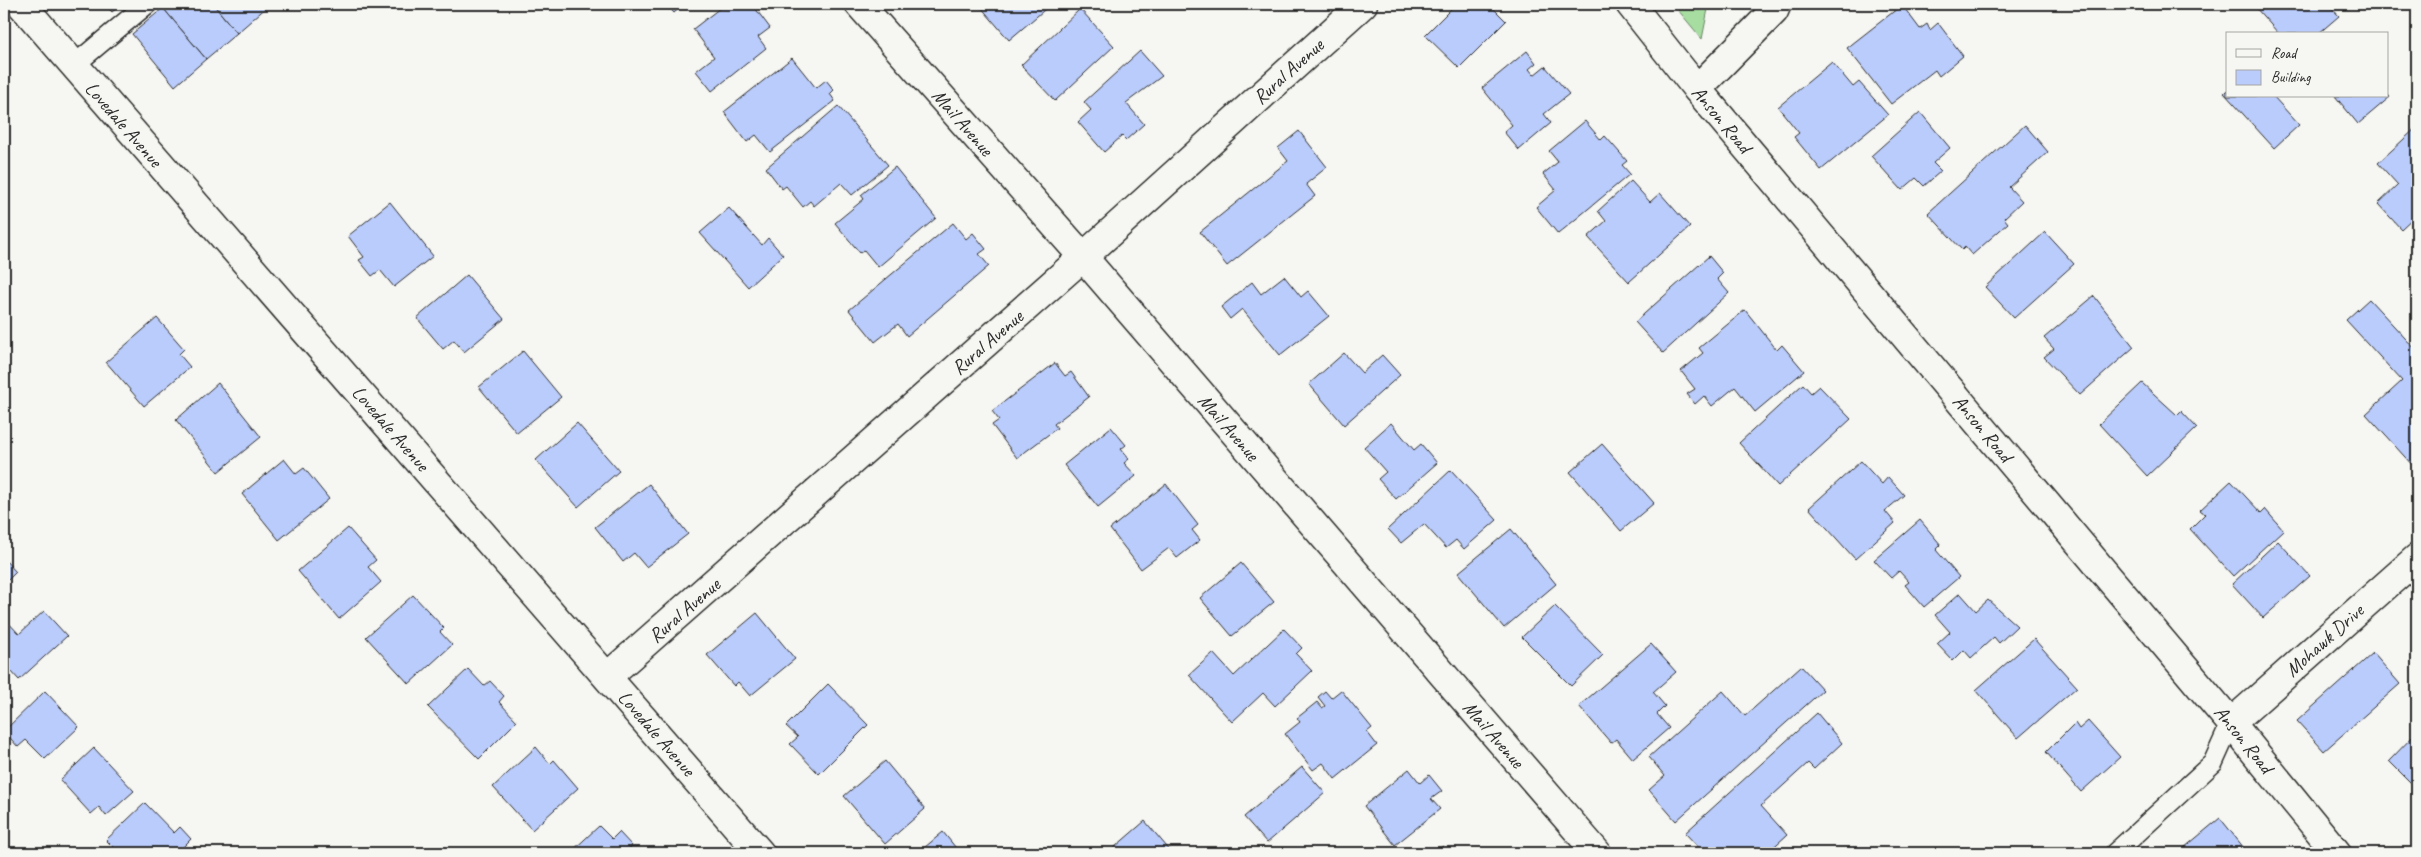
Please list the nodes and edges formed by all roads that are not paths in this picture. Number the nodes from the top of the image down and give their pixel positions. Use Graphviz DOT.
graph roads {
  1 [pos="21,4"];
  2 [pos="147,4"];
  3 [pos="859,4"];
  4 [pos="1363,4"];
  5 [pos="1630,4"];
  6 [pos="1777,4"];
  7 [pos="73,66"];
  8 [pos="1696,89"];
  9 [pos="1083,257"];
  10 [pos="2417,558"];
  11 [pos="608,676"];
  12 [pos="2231,723"];
  13 [pos="760,853"];
  14 [pos="1597,853"];
  15 [pos="2114,853"];
  16 [pos="2337,853"];
  1 -- 7 [label="street, Lovedale Avenue"];
  2 -- 7 [label="lane"];
  3 -- 9 [label="street, Mail Avenue"];
  4 -- 9 [label="street, Rural Avenue"];
  5 -- 8 [label="street, Anson Road"];
  6 -- 8 [label="street"];
  7 -- 11 [label="street, Lovedale Avenue"];
  8 -- 12 [label="street, Anson Road"];
  9 -- 11 [label="street, Rural Avenue"];
  9 -- 14 [label="street, Mail Avenue"];
  10 -- 12 [label="street, Mohawk Drive"];
  11 -- 13 [label="street, Lovedale Avenue"];
  12 -- 15 [label="lane"];
  12 -- 16 [label="street, Anson Road"];
}
